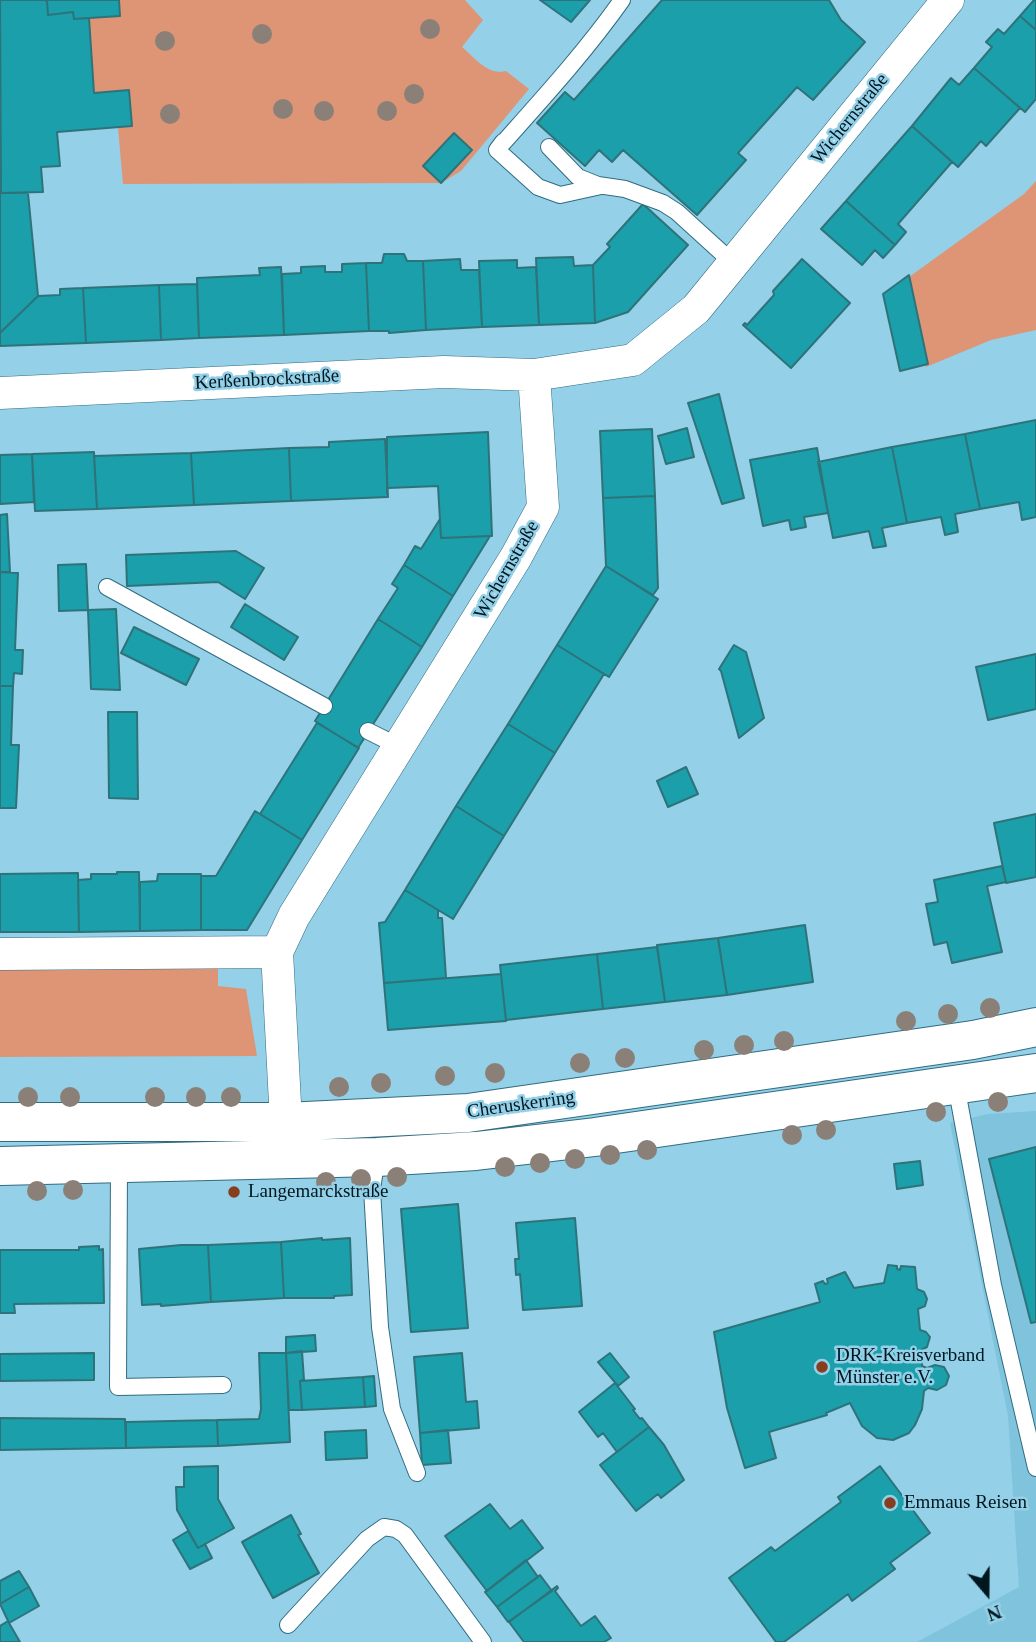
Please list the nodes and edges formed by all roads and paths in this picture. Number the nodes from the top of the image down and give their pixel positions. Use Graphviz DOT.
graph roads {
  1 [pos="622,0"];
  2 [pos="942,2"];
  3 [pos="549,147"];
  4 [pos="604,185"];
  5 [pos="732,262"];
  6 [pos="534,375"];
  7 [pos="0,393"];
  8 [pos="107,587"];
  9 [pos="324,706"];
  10 [pos="368,731"];
  11 [pos="400,747"];
  12 [pos="277,952"];
  13 [pos="0,954"];
  14 [pos="1036,1027"];
  15 [pos="1036,1073"];
  16 [pos="956,1085"];
  17 [pos="0,1122"];
  18 [pos="286,1122"];
  19 [pos="377,1157"];
  20 [pos="119,1163"];
  21 [pos="0,1166"];
  22 [pos="223,1385"];
  23 [pos="1036,1468"];
  24 [pos="418,1473"];
  25 [pos="288,1625"];
  26 [pos="483,1642"];
  1 -- 4 [label="lane"];
  2 -- 5 [label="street, Wichernstraße"];
  3 -- 4 [label="lane"];
  4 -- 5 [label="lane"];
  5 -- 6 [label="street, Wichernstraße"];
  6 -- 7 [label="street, Kerßenbrockstraße"];
  6 -- 11 [label="street, Wichernstraße"];
  8 -- 9 [label="lane"];
  10 -- 11 [label="lane"];
  11 -- 12 [label="street, Wichernstraße"];
  12 -- 13 [label="street"];
  12 -- 18 [label="street, Wichernstraße"];
  14 -- 18 [label="main road, Cheruskerring"];
  15 -- 16 [label="main road, Cheruskerring"];
  16 -- 19 [label="main road, Cheruskerring"];
  16 -- 23 [label="lane"];
  17 -- 18 [label="main road, Cheruskerring"];
  19 -- 20 [label="main road, Cheruskerring"];
  19 -- 24 [label="lane"];
  20 -- 21 [label="main road, Cheruskerring"];
  20 -- 22 [label="lane"];
  25 -- 26 [label="lane"];
}
